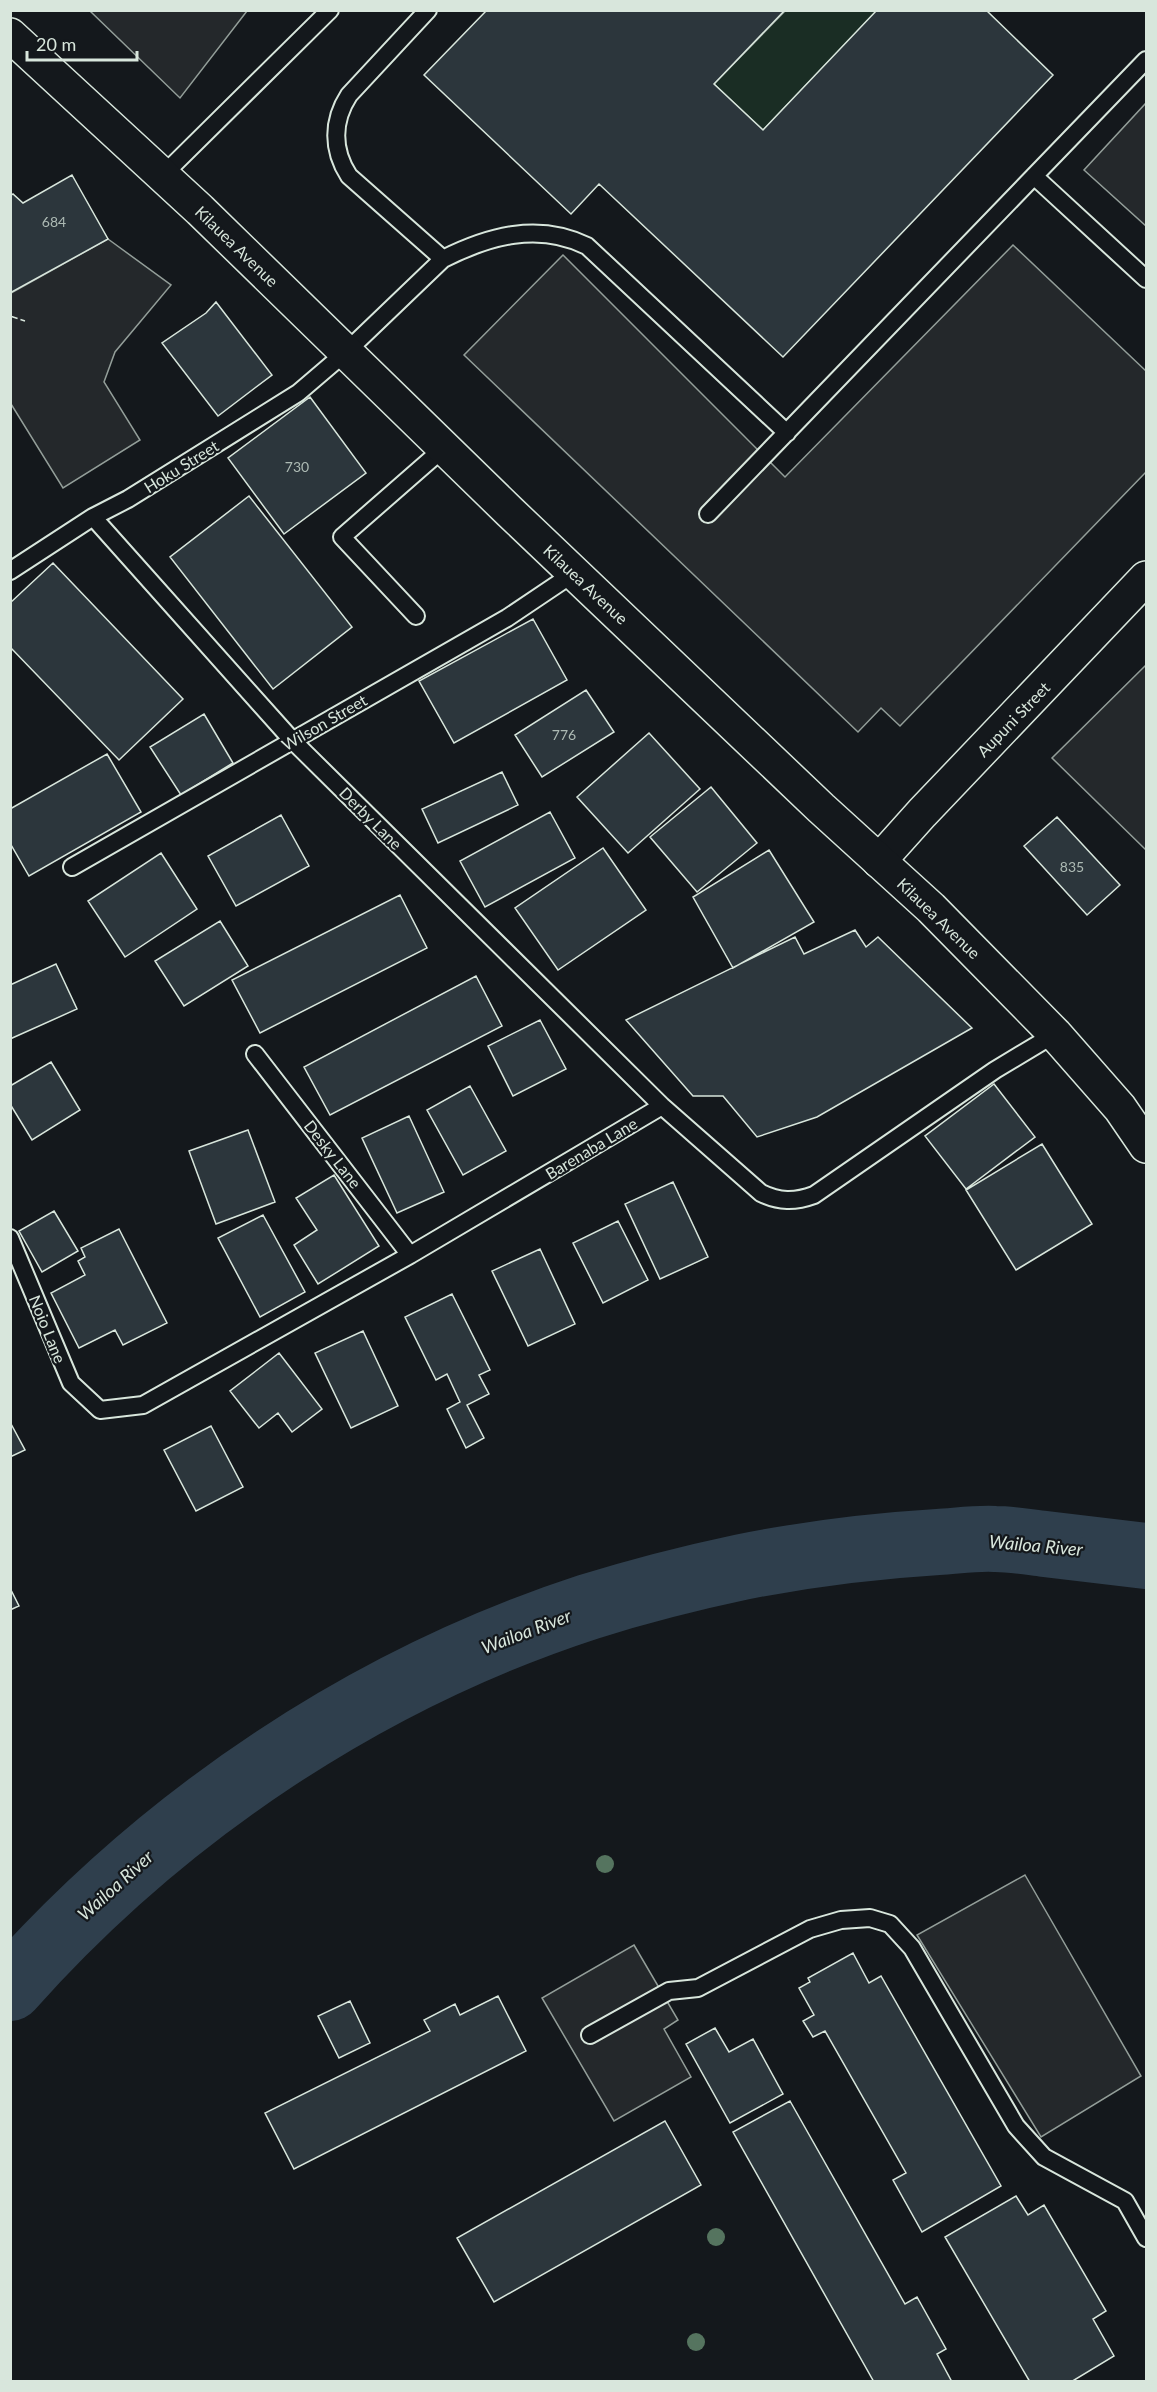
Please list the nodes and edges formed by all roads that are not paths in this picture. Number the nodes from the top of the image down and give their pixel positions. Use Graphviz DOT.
graph roads {
  1 [pos="330,10"];
  2 [pos="428,10"];
  3 [pos="10,35"];
  4 [pos="1146,60"];
  5 [pos="162,176"];
  6 [pos="1034,176"];
  7 [pos="443,260"];
  8 [pos="1146,279"];
  9 [pos="346,352"];
  10 [pos="788,433"];
  11 [pos="445,447"];
  12 [pos="708,514"];
  13 [pos="93,517"];
  14 [pos="10,571"];
  15 [pos="574,573"];
  16 [pos="1146,578"];
  17 [pos="416,616"];
  18 [pos="292,740"];
  19 [pos="879,861"];
  20 [pos="72,867"];
  21 [pos="1055,1034"];
  22 [pos="255,1054"];
  23 [pos="662,1106"];
  24 [pos="1146,1146"];
  25 [pos="10,1238"];
  26 [pos="410,1255"];
  27 [pos="100,1410"];
  28 [pos="590,2035"];
  29 [pos="1146,2238"];
  1 -- 5 [label="lane"];
  2 -- 7 [label="lane"];
  3 -- 5 [label="street, Kilauea Avenue"];
  4 -- 6 [label="lane"];
  5 -- 9 [label="street, Kilauea Avenue"];
  6 -- 8 [label="lane"];
  6 -- 10 [label="lane"];
  7 -- 9 [label="lane, Hoku Street"];
  7 -- 10 [label="lane, Hoku Street"];
  9 -- 11 [label="street, Kilauea Avenue"];
  9 -- 13 [label="lane, Hoku Street"];
  10 -- 12 [label="lane"];
  11 -- 15 [label="street, Kilauea Avenue"];
  11 -- 17 [label="lane"];
  13 -- 14 [label="lane, Hoku Street"];
  13 -- 18 [label="lane, Derby Lane"];
  15 -- 18 [label="lane, Wilson Street"];
  15 -- 19 [label="street, Kilauea Avenue"];
  16 -- 19 [label="street, Aupuni Street"];
  18 -- 20 [label="lane, Wilson Street"];
  18 -- 23 [label="lane, Derby Lane"];
  19 -- 21 [label="street, Kilauea Avenue"];
  21 -- 23 [label="lane"];
  21 -- 24 [label="street, Kilauea Avenue"];
  22 -- 26 [label="lane, Desky Lane"];
  23 -- 26 [label="lane, Barenaba Lane"];
  25 -- 27 [label="lane, Noio Lane"];
  26 -- 27 [label="lane, Barenaba Lane"];
  28 -- 29 [label="lane"];
}
